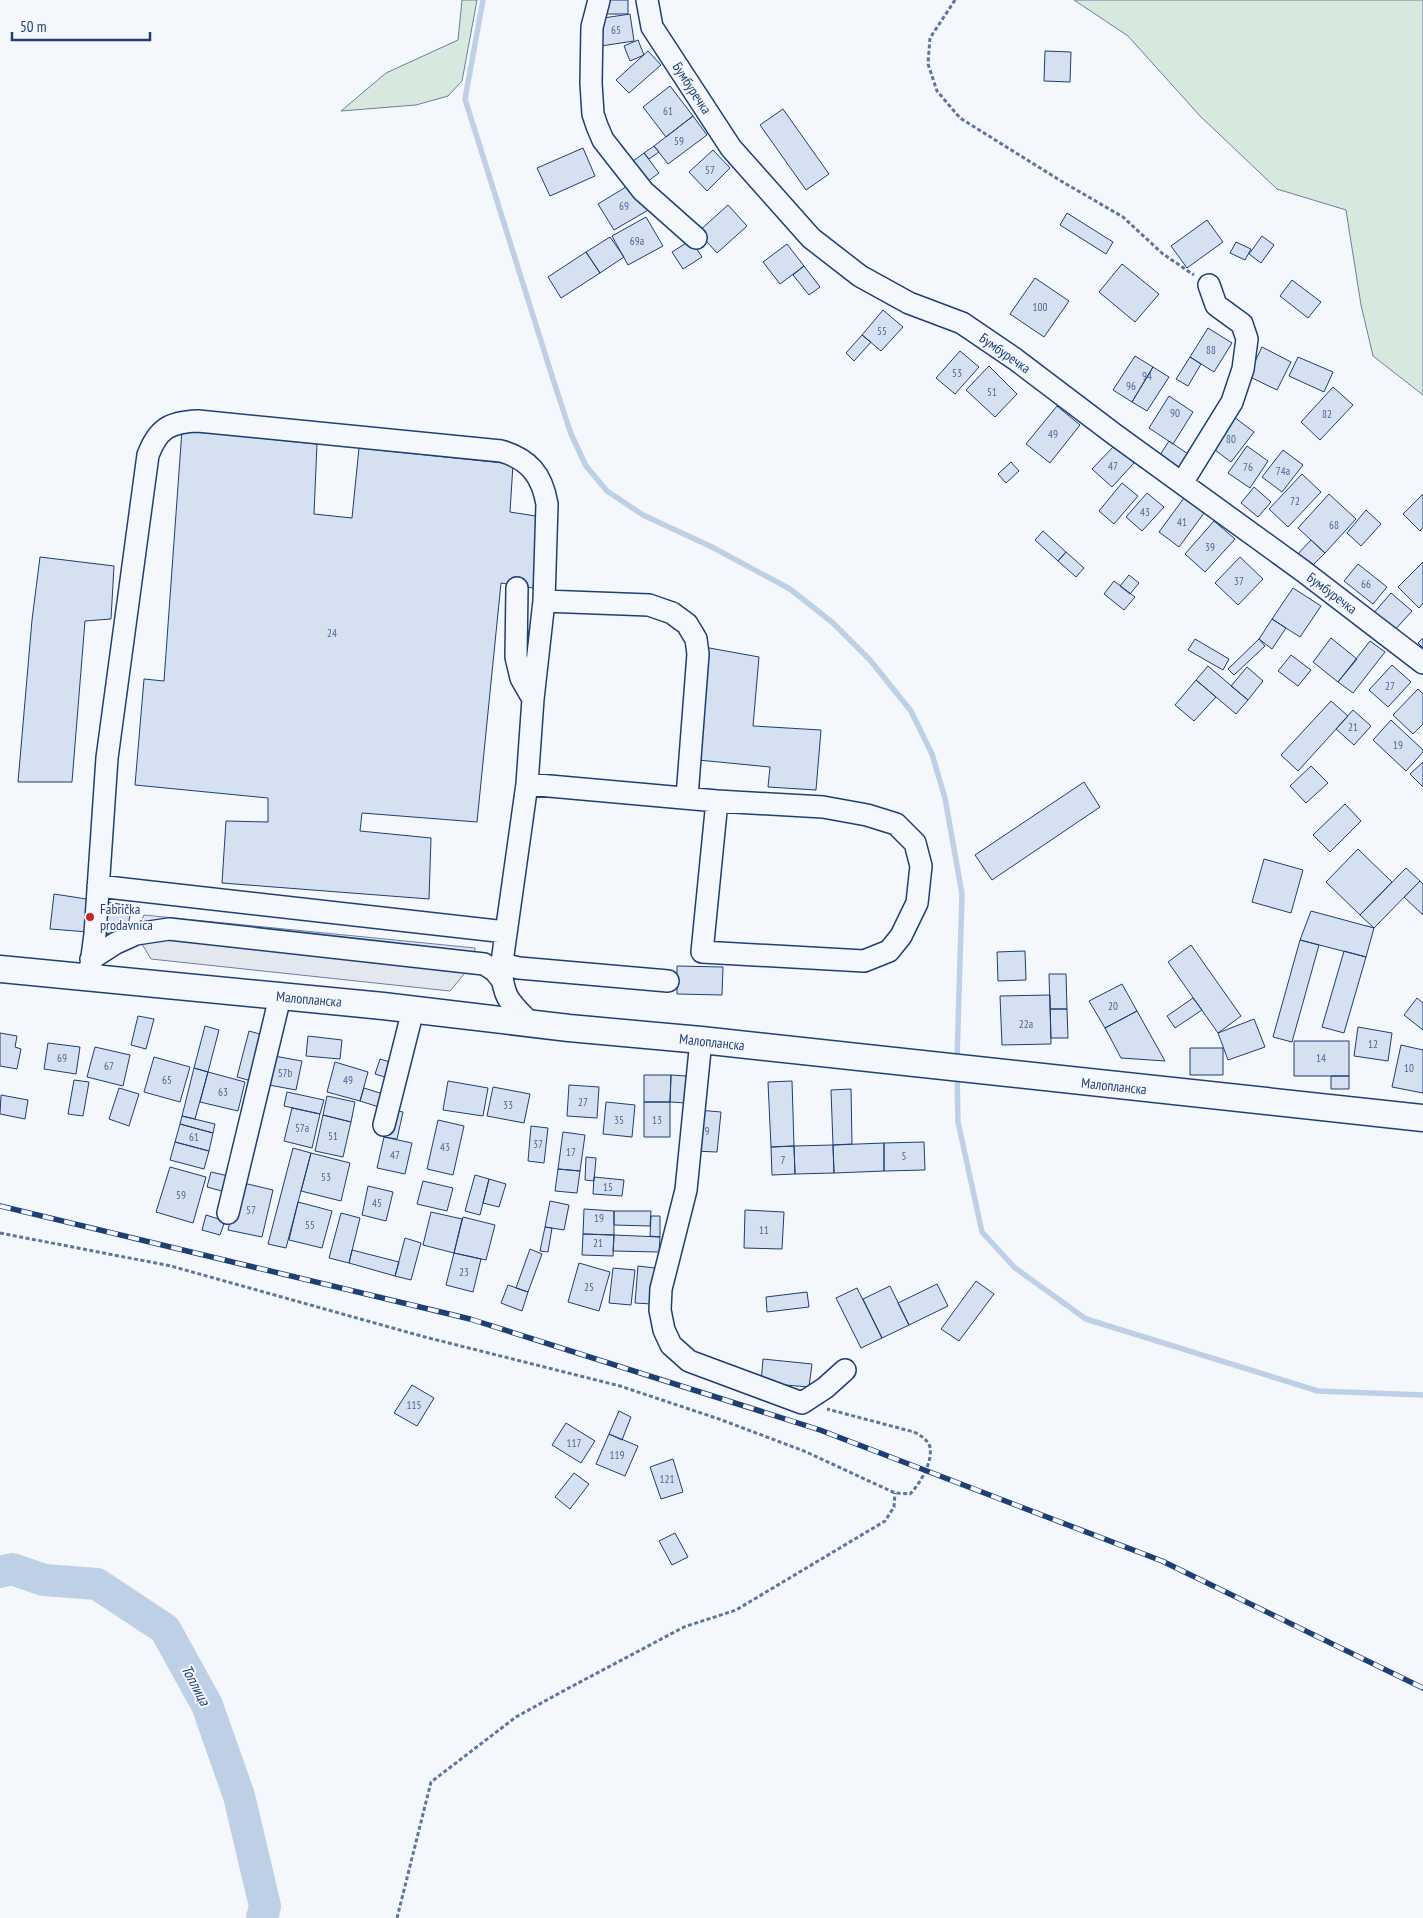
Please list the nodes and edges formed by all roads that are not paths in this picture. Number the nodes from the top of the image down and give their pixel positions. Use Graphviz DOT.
graph roads {
  1 [pos="599,0"];
  2 [pos="647,0"];
  3 [pos="696,238"];
  4 [pos="1209,285"];
  5 [pos="1182,483"];
  6 [pos="517,588"];
  7 [pos="544,601"];
  8 [pos="1423,663"];
  9 [pos="533,699"];
  10 [pos="526,784"];
  11 [pos="687,797"];
  12 [pos="717,801"];
  13 [pos="98,886"];
  14 [pos="506,932"];
  15 [pos="0,969"];
  16 [pos="90,969"];
  17 [pos="502,972"];
  18 [pos="668,981"];
  19 [pos="280,996"];
  20 [pos="413,1010"];
  21 [pos="531,1024"];
  22 [pos="701,1040"];
  23 [pos="1423,1118"];
  24 [pos="384,1125"];
  25 [pos="228,1213"];
  26 [pos="845,1370"];
  1 -- 3 [label="street"];
  2 -- 5 [label="street, Бумбуречка"];
  4 -- 5 [label="street"];
  5 -- 8 [label="street, Бумбуречка"];
  6 -- 9 [label="street"];
  7 -- 9 [label="street"];
  7 -- 11 [label="street"];
  7 -- 13 [label="street"];
  9 -- 10 [label="street"];
  10 -- 11 [label="street"];
  10 -- 14 [label="street"];
  11 -- 12 [label="street"];
  12 -- 12 [label="street"];
  13 -- 14 [label="street"];
  13 -- 16 [label="street"];
  14 -- 17 [label="street"];
  15 -- 16 [label="main road, Малопланска"];
  16 -- 17 [label="street"];
  16 -- 19 [label="main road, Малопланска"];
  17 -- 18 [label="street"];
  17 -- 21 [label="street"];
  19 -- 20 [label="main road, Малопланска"];
  19 -- 25 [label="street"];
  20 -- 21 [label="main road, Малопланска"];
  20 -- 24 [label="street"];
  21 -- 22 [label="main road, Малопланска"];
  22 -- 23 [label="main road, Малопланска"];
  22 -- 26 [label="street"];
}
